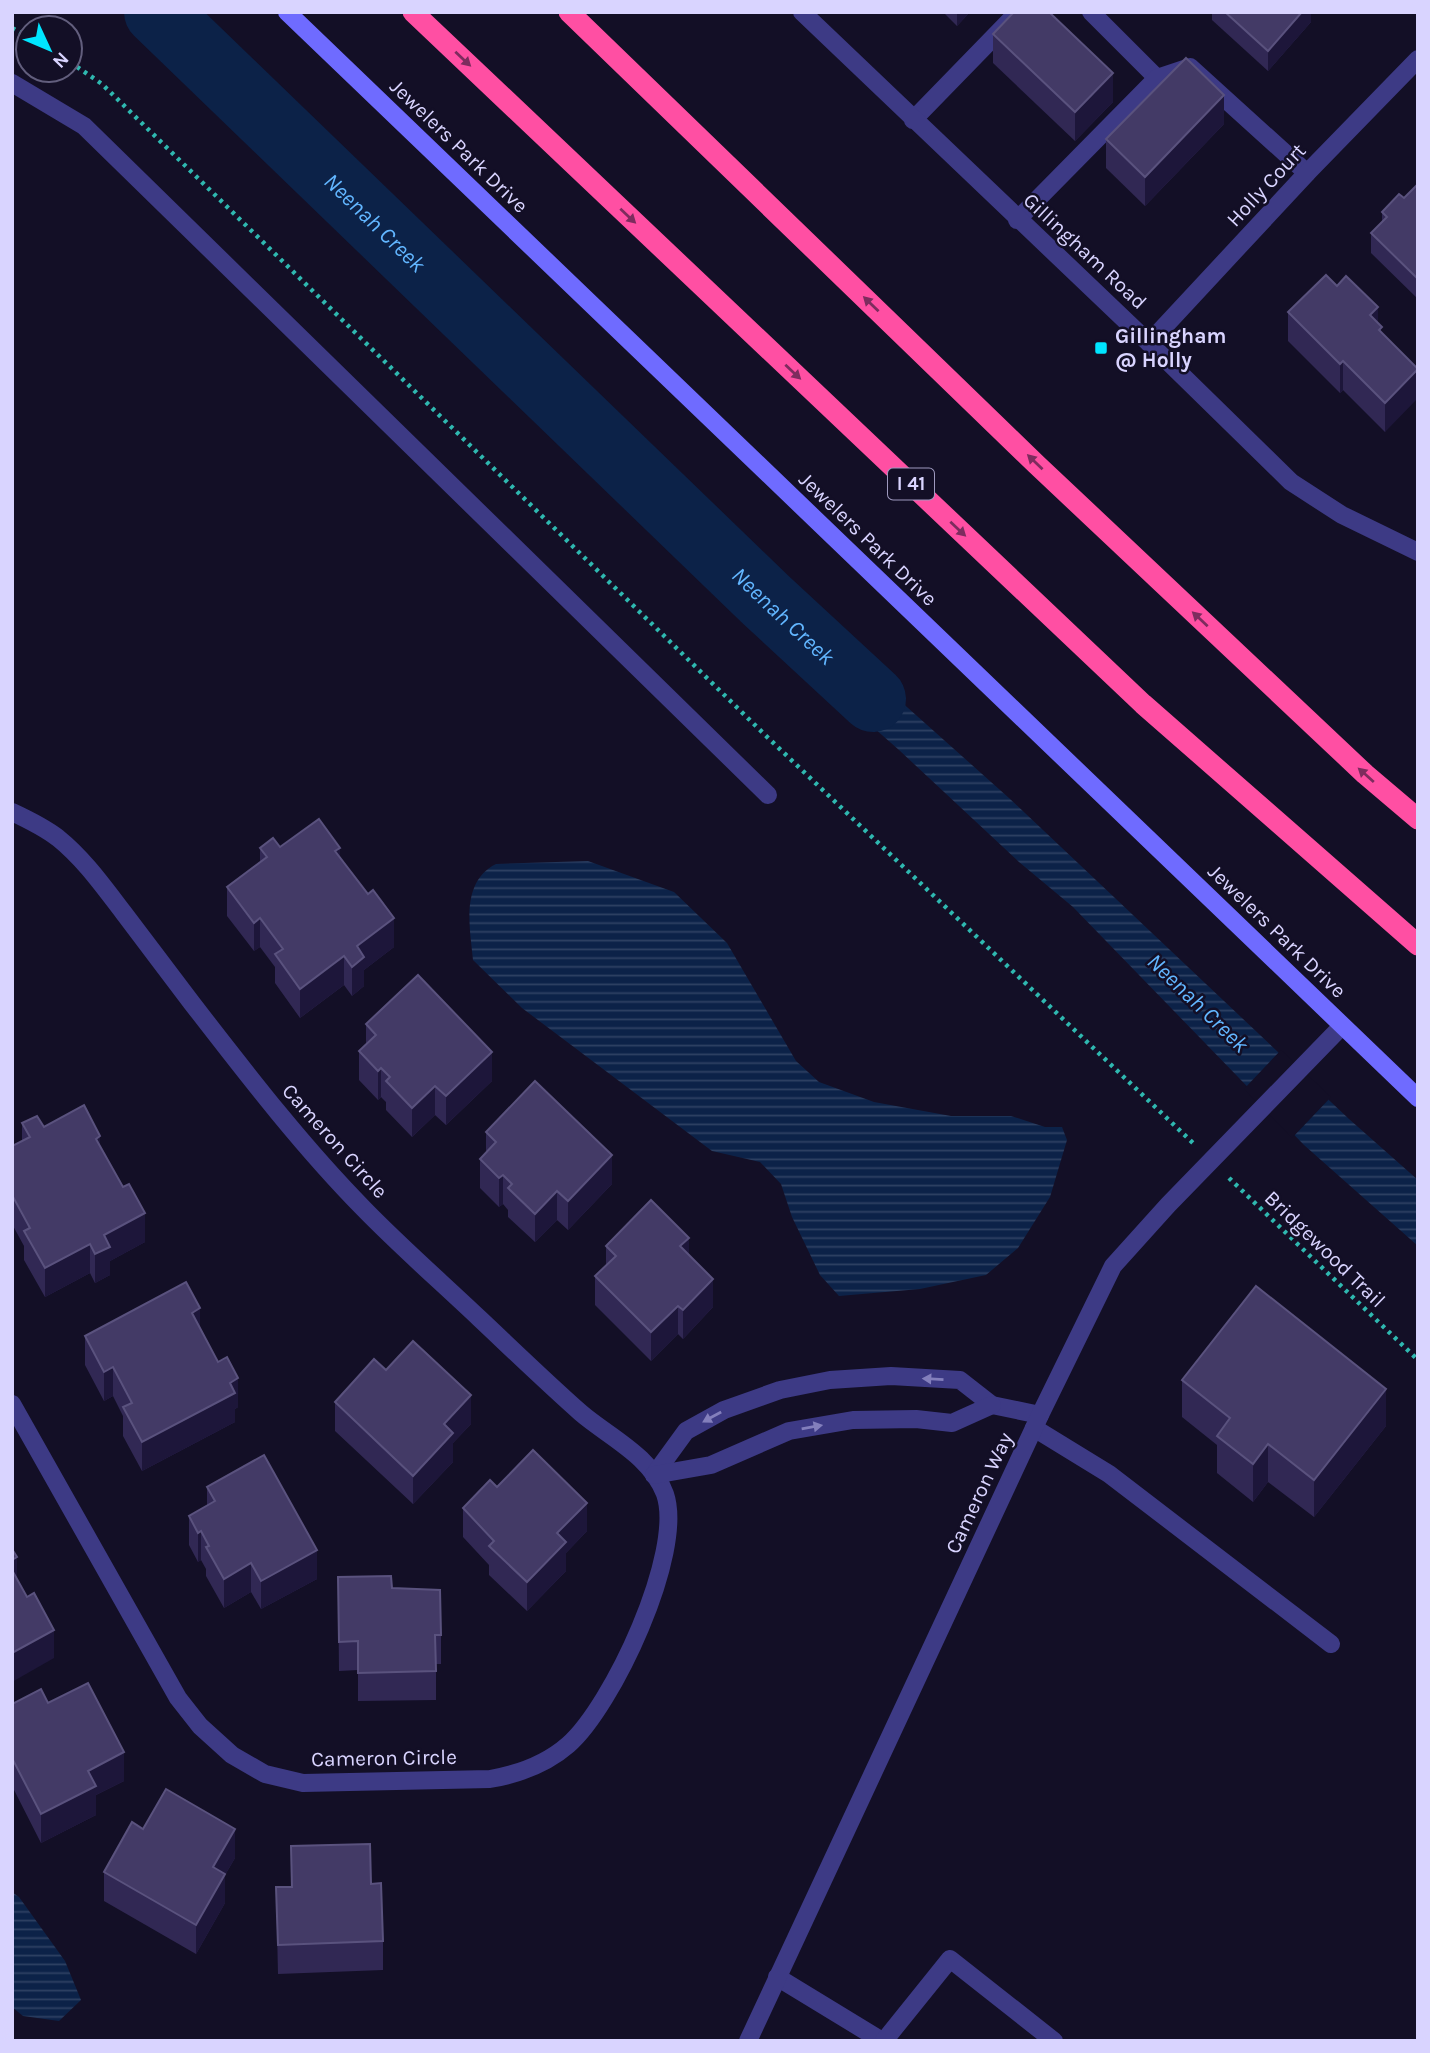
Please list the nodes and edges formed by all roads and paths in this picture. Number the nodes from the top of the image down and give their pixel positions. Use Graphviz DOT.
graph roads {
  1 [pos="287,12"];
  2 [pos="414,12"];
  3 [pos="569,12"];
  4 [pos="802,12"];
  5 [pos="1018,12"];
  6 [pos="1091,12"];
  7 [pos="1418,59"];
  8 [pos="84,71"];
  9 [pos="1157,78"];
  10 [pos="12,83"];
  11 [pos="913,120"];
  12 [pos="1307,173"];
  13 [pos="1017,220"];
  14 [pos="1149,343"];
  15 [pos="1418,552"];
  16 [pos="768,795"];
  17 [pos="12,812"];
  18 [pos="1418,819"];
  19 [pos="1418,945"];
  20 [pos="1342,1026"];
  21 [pos="1418,1098"];
  22 [pos="1211,1161"];
  23 [pos="1418,1360"];
  24 [pos="12,1405"];
  25 [pos="992,1405"];
  26 [pos="1037,1421"];
  27 [pos="654,1475"];
  28 [pos="1331,1644"];
  29 [pos="778,1977"];
  30 [pos="748,2041"];
  31 [pos="883,2041"];
  32 [pos="1054,2041"];
  1 -- 20 [label="street, Jewelers Park Drive"];
  2 -- 19 [label="highway, I 41, one-way"];
  18 -- 3 [label="highway, one-way"];
  4 -- 11 [label="street, Gillingham Road"];
  5 -- 11 [label="street"];
  6 -- 9 [label="street"];
  7 -- 12 [label="street, Holly Court"];
  8 -- 22 [label="path, Bridgewood Trail"];
  9 -- 12 [label="street"];
  9 -- 13 [label="street"];
  10 -- 16 [label="street"];
  11 -- 13 [label="street, Gillingham Road"];
  12 -- 14 [label="street, Holly Court"];
  13 -- 14 [label="street, Gillingham Road"];
  14 -- 15 [label="street, Gillingham Road"];
  17 -- 27 [label="street, Cameron Circle"];
  20 -- 21 [label="street, Jewelers Park Drive"];
  20 -- 22 [label="street, Cameron Way"];
  22 -- 23 [label="path, Bridgewood Trail"];
  22 -- 26 [label="street, Cameron Way"];
  24 -- 27 [label="street, Cameron Circle"];
  25 -- 26 [label="street"];
  27 -- 25 [label="street, one-way"];
  25 -- 27 [label="street, one-way"];
  26 -- 28 [label="street"];
  26 -- 29 [label="street, Cameron Way"];
  29 -- 30 [label="street, Cameron Way"];
  29 -- 31 [label="street"];
  31 -- 32 [label="street"];
}
